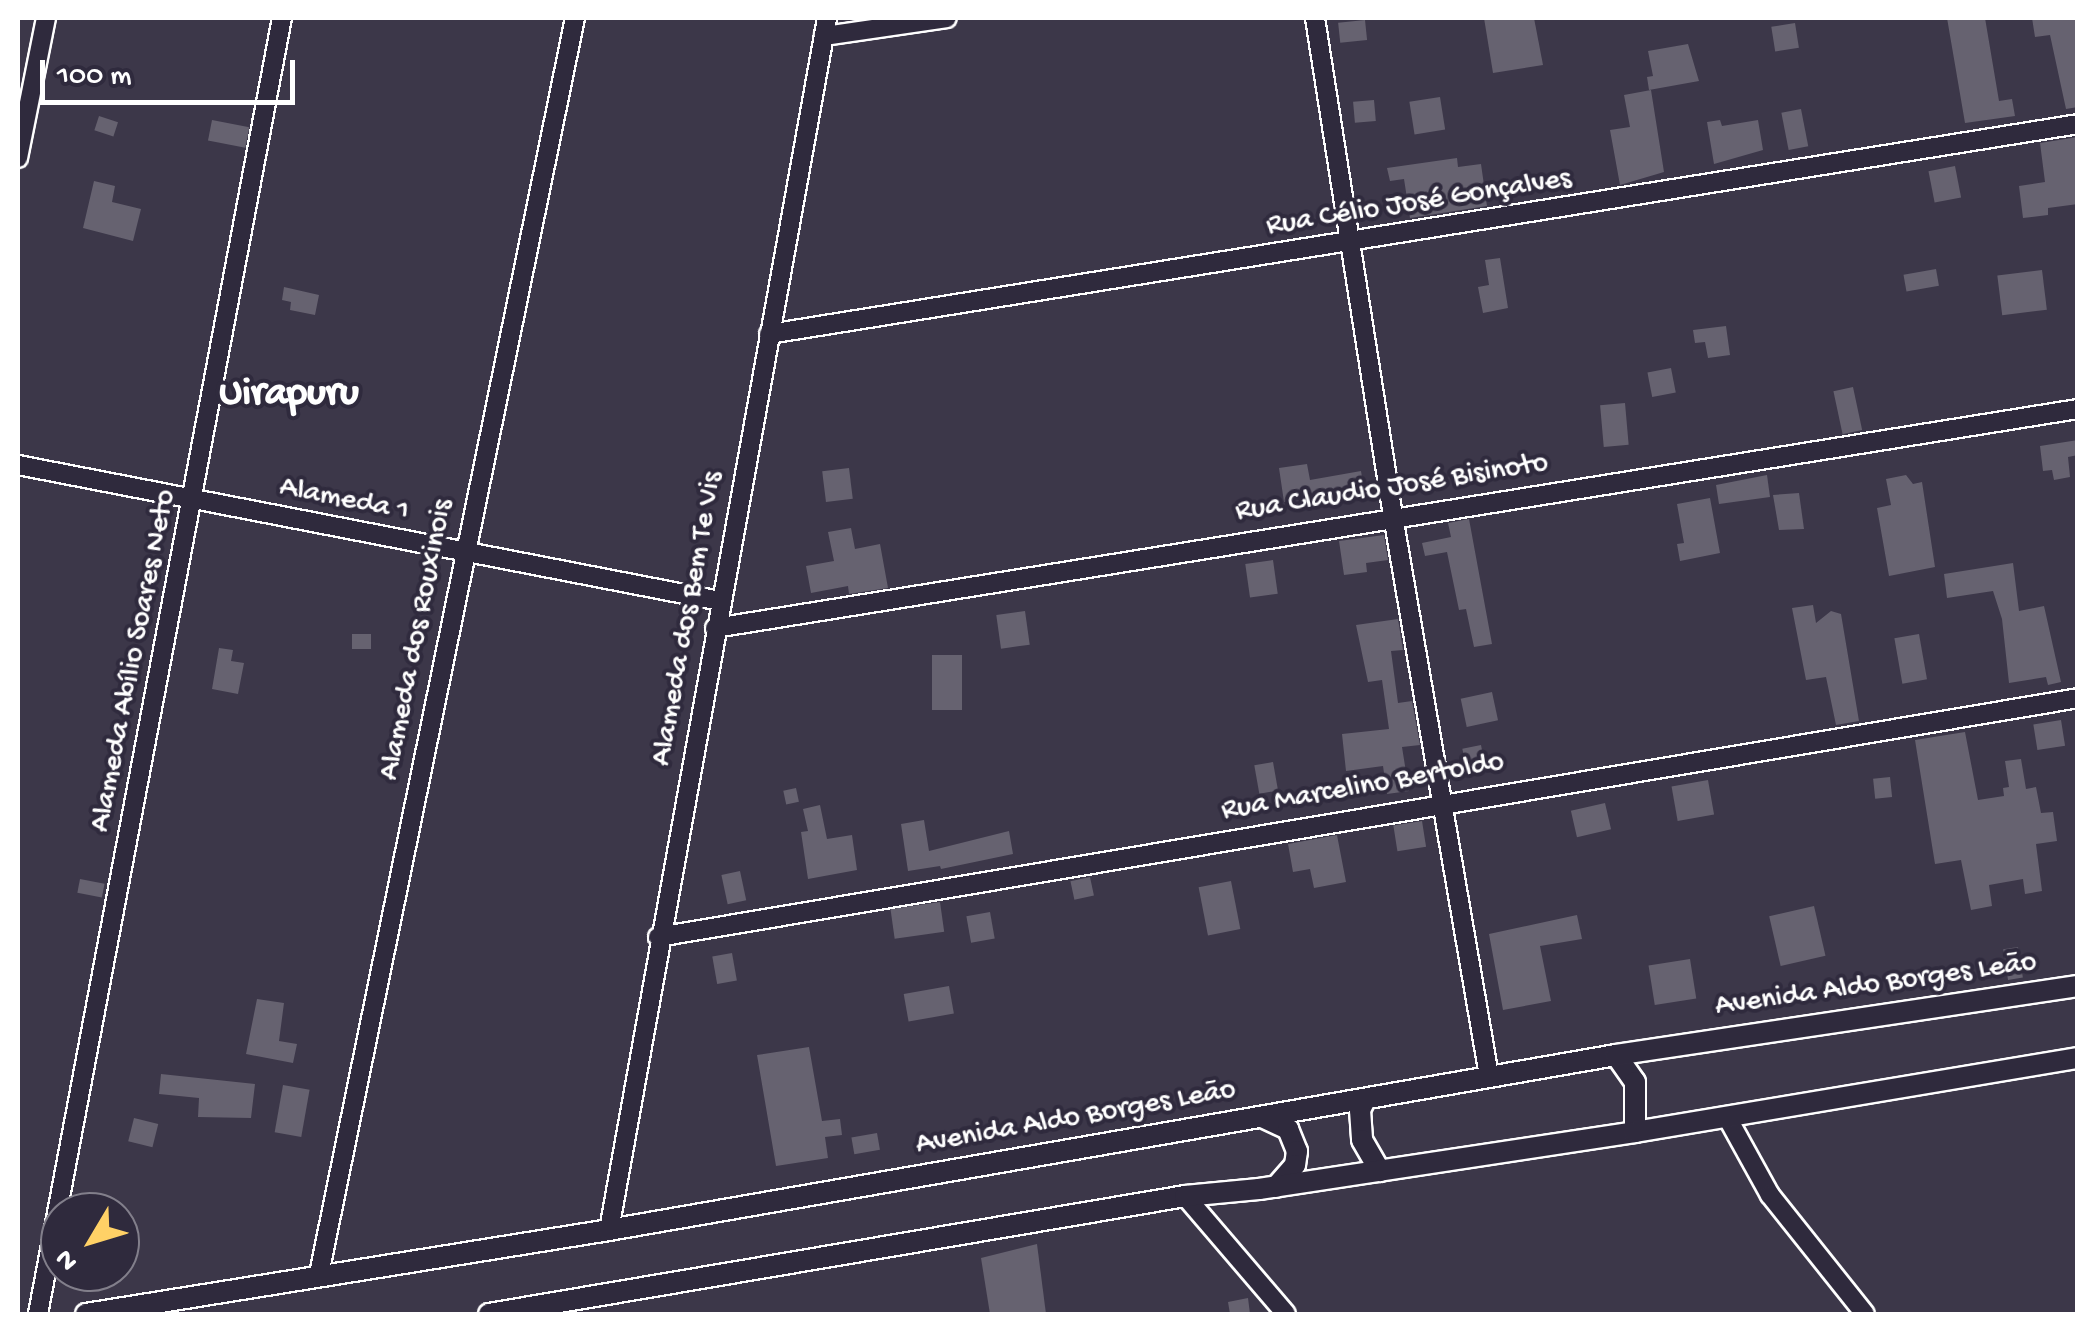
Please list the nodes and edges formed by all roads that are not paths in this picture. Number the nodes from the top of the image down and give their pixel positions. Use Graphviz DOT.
graph roads {
  1 [pos="46,18"];
  2 [pos="282,18"];
  3 [pos="574,18"];
  4 [pos="946,18"];
  5 [pos="1315,18"];
  6 [pos="826,27"];
  7 [pos="2078,124"];
  8 [pos="18,158"];
  9 [pos="1352,243"];
  10 [pos="769,334"];
  11 [pos="2078,410"];
  12 [pos="18,465"];
  13 [pos="194,500"];
  14 [pos="1394,516"];
  15 [pos="463,551"];
  16 [pos="720,601"];
  17 [pos="715,628"];
  18 [pos="2078,698"];
  19 [pos="1443,802"];
  20 [pos="658,937"];
  21 [pos="2078,986"];
  22 [pos="1616,1055"];
  23 [pos="2078,1058"];
  24 [pos="1490,1076"];
  25 [pos="1364,1100"];
  26 [pos="1727,1117"];
  27 [pos="1262,1118"];
  28 [pos="1635,1132"];
  29 [pos="1380,1171"];
  30 [pos="1276,1187"];
  31 [pos="1185,1196"];
  32 [pos="609,1230"];
  33 [pos="319,1274"];
  34 [pos="38,1314"];
  35 [pos="95,1314"];
  36 [pos="489,1314"];
  37 [pos="1286,1314"];
  38 [pos="1866,1314"];
  1 -- 8 [label="street"];
  2 -- 13 [label="street, Alameda Abílio Soares Neto"];
  3 -- 15 [label="street, Alameda dos Rouxinois"];
  4 -- 6 [label="street"];
  5 -- 9 [label="street"];
  6 -- 10 [label="street, Alameda dos Bem Te Vis"];
  7 -- 9 [label="street, Rua Célio José Gonçalves"];
  9 -- 10 [label="street, Rua Célio José Gonçalves"];
  9 -- 14 [label="street"];
  10 -- 16 [label="street, Alameda dos Bem Te Vis"];
  11 -- 14 [label="street, Rua Claudio José Bisinoto"];
  12 -- 13 [label="street, Alameda 1"];
  13 -- 15 [label="street, Alameda 1"];
  13 -- 34 [label="street, Alameda Abílio Soares Neto"];
  14 -- 17 [label="street, Rua Claudio José Bisinoto"];
  14 -- 19 [label="street"];
  15 -- 16 [label="street, Alameda 1"];
  15 -- 33 [label="street, Alameda dos Rouxinois"];
  16 -- 17 [label="street, Alameda dos Bem Te Vis"];
  17 -- 20 [label="street, Alameda dos Bem Te Vis"];
  18 -- 19 [label="street, Rua Marcelino Bertoldo"];
  19 -- 20 [label="street, Rua Marcelino Bertoldo"];
  19 -- 24 [label="street"];
  20 -- 32 [label="street, Alameda dos Bem Te Vis"];
  21 -- 22 [label="street, Avenida Aldo Borges Leão"];
  22 -- 24 [label="street, Avenida Aldo Borges Leão"];
  22 -- 28 [label="street"];
  23 -- 26 [label="street"];
  24 -- 25 [label="street, Avenida Aldo Borges Leão"];
  25 -- 27 [label="street, Avenida Aldo Borges Leão"];
  25 -- 29 [label="street"];
  26 -- 28 [label="street"];
  26 -- 38 [label="street"];
  27 -- 30 [label="street"];
  27 -- 32 [label="street, Avenida Aldo Borges Leão"];
  28 -- 29 [label="street"];
  29 -- 30 [label="street"];
  30 -- 31 [label="street"];
  31 -- 36 [label="street"];
  31 -- 37 [label="street"];
  32 -- 33 [label="street, Avenida Aldo Borges Leão"];
  33 -- 35 [label="street, Avenida Aldo Borges Leão"];
}
